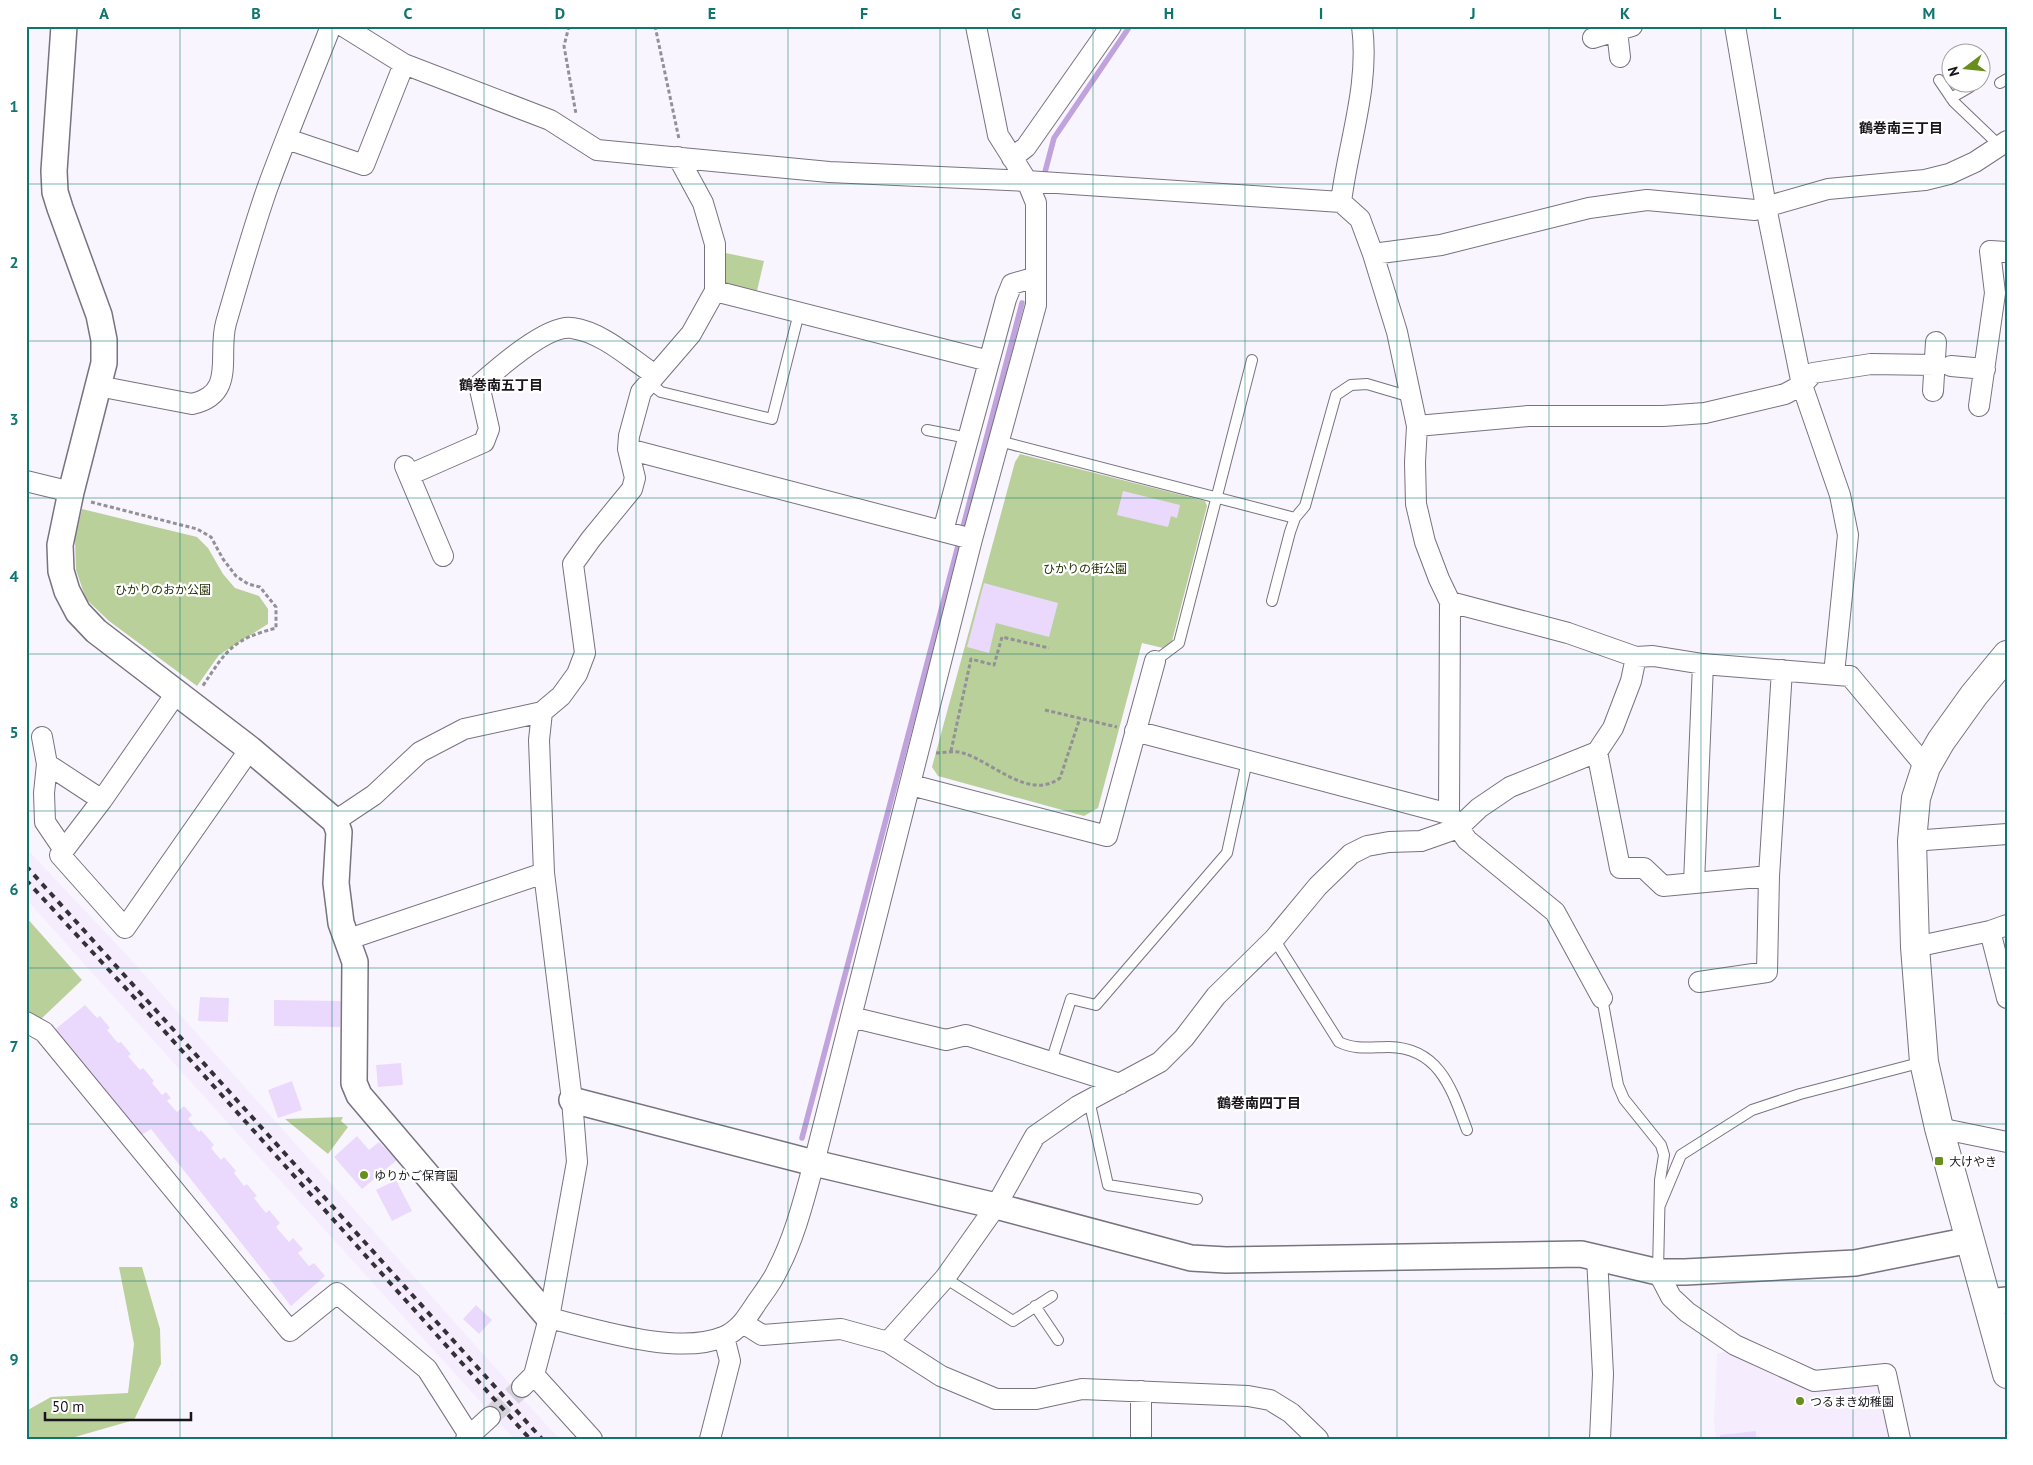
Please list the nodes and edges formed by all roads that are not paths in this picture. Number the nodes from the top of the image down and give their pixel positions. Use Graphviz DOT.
graph roads {
  1 [pos="64,26"];
  2 [pos="331,26"];
  3 [pos="343,26"];
  4 [pos="976,26"];
  5 [pos="1111,26"];
  6 [pos="1362,26"];
  7 [pos="1734,26"];
  8 [pos="1624,28"];
  9 [pos="1593,38"];
  10 [pos="1620,57"];
  11 [pos="404,64"];
  12 [pos="1939,80"];
  13 [pos="1961,92"];
  14 [pos="1951,98"];
  15 [pos="287,139"];
  16 [pos="2003,144"];
  17 [pos="678,157"];
  18 [pos="1012,158"];
  19 [pos="1027,181"];
  20 [pos="1342,202"];
  21 [pos="1766,207"];
  22 [pos="2007,252"];
  23 [pos="1373,254"];
  24 [pos="1036,277"];
  25 [pos="715,291"];
  26 [pos="799,313"];
  27 [pos="1936,342"];
  28 [pos="1252,360"];
  29 [pos="989,361"];
  30 [pos="1943,365"];
  31 [pos="1985,369"];
  32 [pos="651,378"];
  33 [pos="1802,385"];
  34 [pos="98,386"];
  35 [pos="1933,391"];
  36 [pos="1411,397"];
  37 [pos="1979,406"];
  38 [pos="1417,426"];
  39 [pos="927,430"];
  40 [pos="968,438"];
  41 [pos="999,441"];
  42 [pos="628,449"];
  43 [pos="26,481"];
  44 [pos="80,497"];
  45 [pos="1216,497"];
  46 [pos="1295,518"];
  47 [pos="943,531"];
  48 [pos="972,539"];
  49 [pos="443,556"];
  50 [pos="1272,601"];
  51 [pos="1450,602"];
  52 [pos="2007,655"];
  53 [pos="1636,657"];
  54 [pos="1155,661"];
  55 [pos="1703,664"];
  56 [pos="1782,670"];
  57 [pos="1834,674"];
  58 [pos="188,692"];
  59 [pos="542,712"];
  60 [pos="1135,731"];
  61 [pos="42,737"];
  62 [pos="250,749"];
  63 [pos="1597,752"];
  64 [pos="1247,761"];
  65 [pos="47,764"];
  66 [pos="1926,767"];
  67 [pos="911,784"];
  68 [pos="102,800"];
  69 [pos="335,821"];
  70 [pos="1453,821"];
  71 [pos="2007,834"];
  72 [pos="1912,841"];
  73 [pos="64,850"];
  74 [pos="544,873"];
  75 [pos="1769,876"];
  76 [pos="1694,883"];
  77 [pos="1999,928"];
  78 [pos="1274,939"];
  79 [pos="346,940"];
  80 [pos="1915,947"];
  81 [pos="1699,982"];
  82 [pos="1602,998"];
  83 [pos="2007,998"];
  84 [pos="851,1017"];
  85 [pos="26,1022"];
  86 [pos="1051,1062"];
  87 [pos="1924,1062"];
  88 [pos="1120,1084"];
  89 [pos="572,1100"];
  90 [pos="1089,1100"];
  91 [pos="1939,1128"];
  92 [pos="1467,1130"];
  93 [pos="2007,1142"];
  94 [pos="814,1163"];
  95 [pos="1197,1199"];
  96 [pos="1660,1205"];
  97 [pos="996,1206"];
  98 [pos="1970,1240"];
  99 [pos="1598,1257"];
  100 [pos="1658,1272"];
  101 [pos="945,1278"];
  102 [pos="1052,1296"];
  103 [pos="1998,1301"];
  104 [pos="1035,1306"];
  105 [pos="549,1318"];
  106 [pos="743,1323"];
  107 [pos="724,1337"];
  108 [pos="1058,1340"];
  109 [pos="888,1342"];
  110 [pos="2007,1374"];
  111 [pos="1141,1391"];
  112 [pos="490,1417"];
  113 [pos="467,1437"];
  114 [pos="592,1439"];
  115 [pos="710,1439"];
  116 [pos="1141,1439"];
  117 [pos="1318,1439"];
  118 [pos="1600,1439"];
  119 [pos="1900,1439"];
  1 -- 34 [label="street"];
  2 -- 15 [label="street"];
  3 -- 11 [label="street"];
  4 -- 18 [label="street"];
  5 -- 18 [label="street"];
  6 -- 20 [label="street"];
  7 -- 21 [label="street"];
  8 -- 9 [label="street"];
  8 -- 10 [label="street"];
  11 -- 15 [label="street"];
  11 -- 17 [label="street"];
  12 -- 14 [label="lane"];
  13 -- 14 [label="lane"];
  14 -- 16 [label="lane"];
  15 -- 34 [label="street"];
  16 -- 21 [label="street"];
  17 -- 19 [label="street"];
  17 -- 25 [label="street"];
  18 -- 19 [label="street"];
  19 -- 20 [label="street"];
  19 -- 24 [label="street"];
  20 -- 23 [label="street"];
  21 -- 23 [label="street"];
  21 -- 33 [label="street"];
  22 -- 31 [label="street"];
  23 -- 36 [label="street"];
  24 -- 29 [label="street"];
  24 -- 41 [label="street"];
  25 -- 26 [label="street"];
  25 -- 32 [label="street"];
  26 -- 29 [label="street"];
  26 -- 32 [label="lane"];
  27 -- 30 [label="street"];
  28 -- 45 [label="lane"];
  29 -- 40 [label="street"];
  30 -- 31 [label="street"];
  30 -- 33 [label="street"];
  30 -- 35 [label="street"];
  31 -- 37 [label="street"];
  32 -- 42 [label="street"];
  32 -- 49 [label="street"];
  33 -- 38 [label="street"];
  33 -- 57 [label="street"];
  34 -- 44 [label="street"];
  36 -- 38 [label="street"];
  36 -- 46 [label="lane"];
  38 -- 51 [label="street"];
  39 -- 40 [label="lane"];
  40 -- 47 [label="street"];
  41 -- 45 [label="lane"];
  41 -- 48 [label="street"];
  42 -- 47 [label="street"];
  42 -- 59 [label="street"];
  43 -- 44 [label="street"];
  44 -- 58 [label="street"];
  45 -- 46 [label="lane"];
  45 -- 54 [label="lane"];
  46 -- 50 [label="lane"];
  47 -- 48 [label="street"];
  48 -- 67 [label="street"];
  51 -- 53 [label="street"];
  51 -- 70 [label="street"];
  52 -- 66 [label="main road"];
  53 -- 55 [label="street"];
  53 -- 63 [label="street"];
  54 -- 60 [label="street"];
  55 -- 56 [label="street"];
  55 -- 76 [label="street"];
  56 -- 57 [label="street"];
  56 -- 75 [label="street"];
  57 -- 66 [label="street"];
  58 -- 62 [label="street"];
  58 -- 68 [label="street"];
  59 -- 69 [label="street"];
  59 -- 74 [label="street"];
  60 -- 64 [label="street"];
  60 -- 67 [label="street"];
  61 -- 65 [label="street"];
  62 -- 69 [label="street"];
  62 -- 73 [label="street"];
  63 -- 70 [label="street"];
  63 -- 76 [label="street"];
  64 -- 70 [label="street"];
  64 -- 86 [label="lane"];
  65 -- 68 [label="street"];
  65 -- 73 [label="street"];
  66 -- 72 [label="main road"];
  67 -- 84 [label="street"];
  68 -- 73 [label="street"];
  69 -- 79 [label="street"];
  70 -- 78 [label="street"];
  70 -- 82 [label="street"];
  71 -- 72 [label="street"];
  72 -- 80 [label="main road"];
  74 -- 79 [label="street"];
  74 -- 89 [label="street"];
  75 -- 76 [label="street"];
  75 -- 81 [label="street"];
  77 -- 80 [label="street"];
  77 -- 83 [label="street"];
  78 -- 88 [label="street"];
  78 -- 92 [label="lane"];
  79 -- 105 [label="street"];
  80 -- 87 [label="main road"];
  82 -- 96 [label="lane"];
  84 -- 86 [label="street"];
  84 -- 94 [label="street"];
  85 -- 113 [label="street"];
  86 -- 88 [label="street"];
  87 -- 91 [label="main road"];
  87 -- 96 [label="lane"];
  88 -- 90 [label="street"];
  89 -- 94 [label="street"];
  89 -- 105 [label="street"];
  90 -- 95 [label="lane"];
  90 -- 97 [label="street"];
  91 -- 93 [label="street"];
  91 -- 98 [label="main road"];
  94 -- 97 [label="street"];
  94 -- 106 [label="street"];
  96 -- 100 [label="lane"];
  97 -- 99 [label="street"];
  97 -- 101 [label="street"];
  98 -- 100 [label="street"];
  98 -- 103 [label="main road"];
  99 -- 100 [label="street"];
  99 -- 118 [label="street"];
  100 -- 119 [label="street"];
  101 -- 104 [label="lane"];
  101 -- 109 [label="street"];
  102 -- 104 [label="lane"];
  103 -- 110 [label="main road"];
  104 -- 108 [label="lane"];
  105 -- 107 [label="street"];
  105 -- 114 [label="street"];
  106 -- 107 [label="street"];
  106 -- 109 [label="street"];
  107 -- 115 [label="street"];
  109 -- 111 [label="street"];
  111 -- 116 [label="street"];
  111 -- 117 [label="street"];
  112 -- 113 [label="street"];
}
